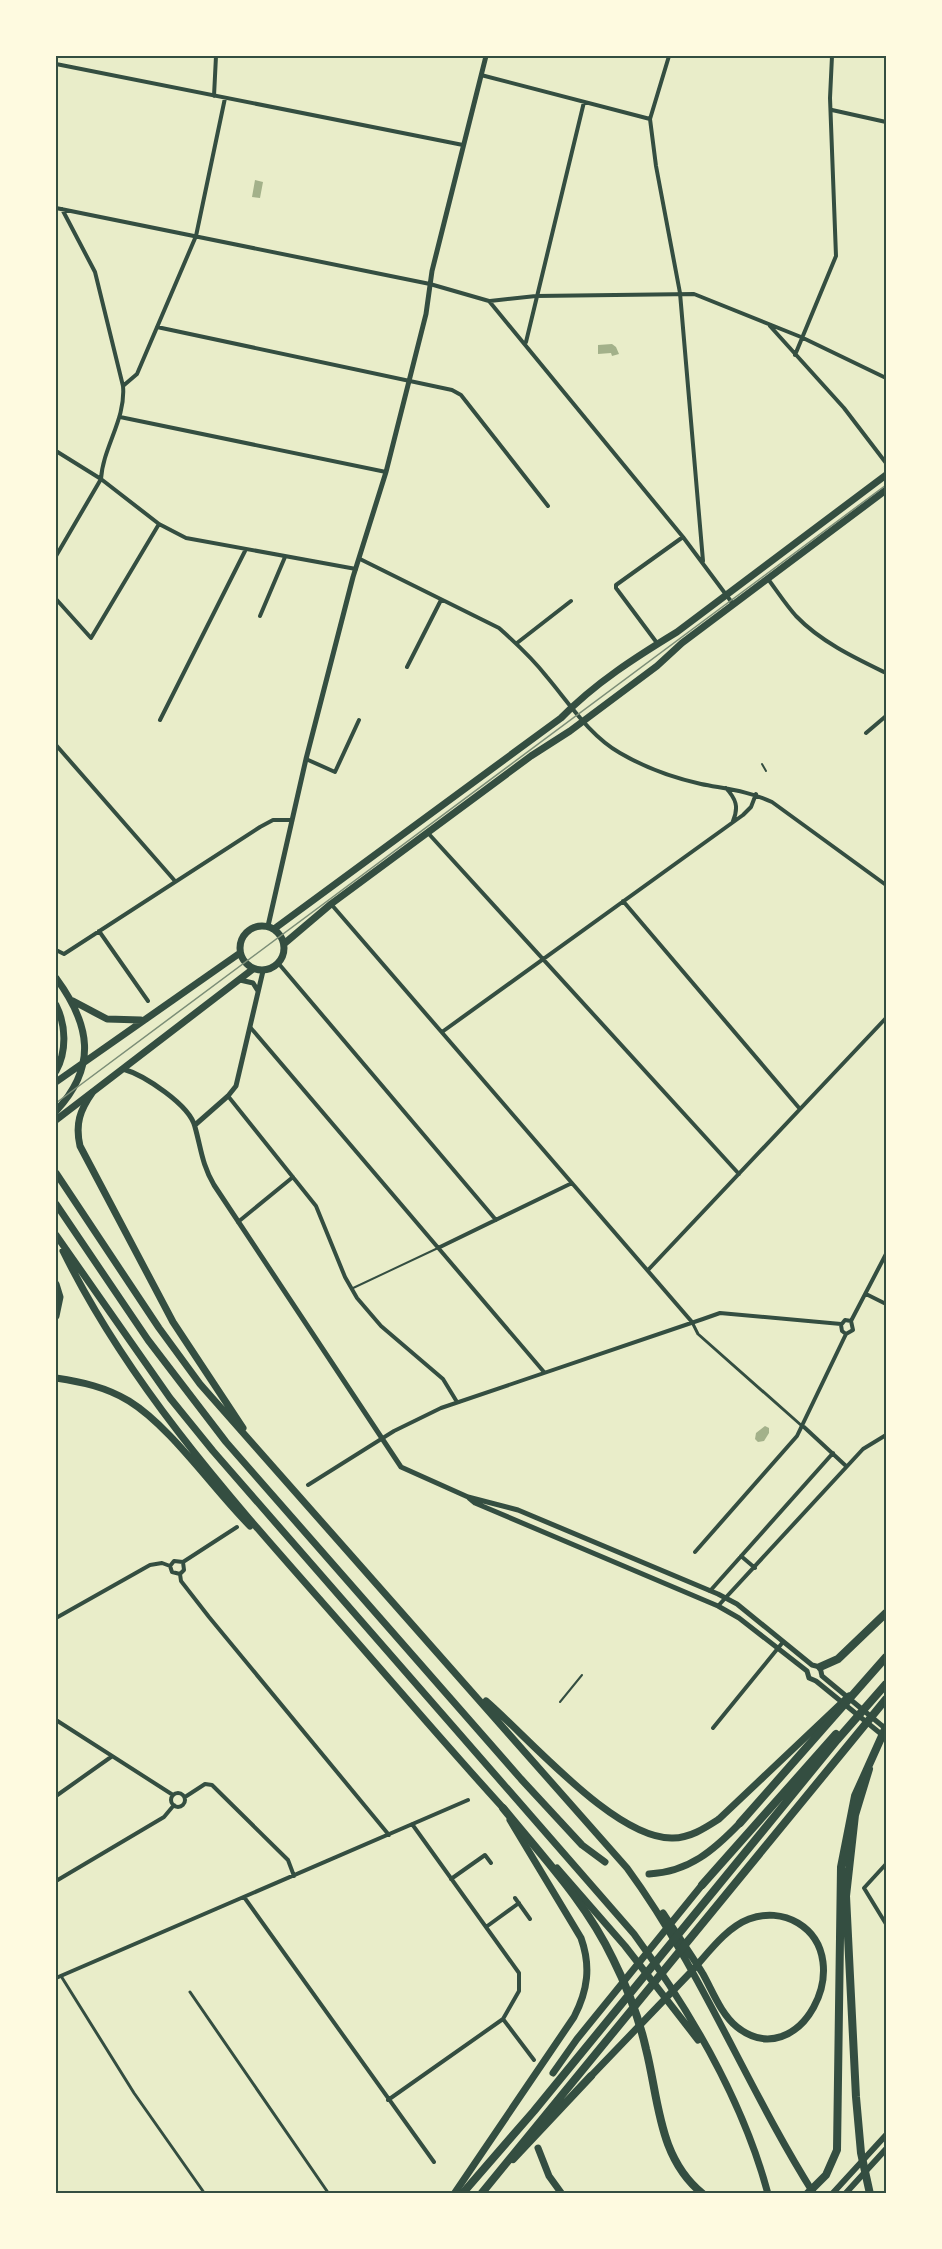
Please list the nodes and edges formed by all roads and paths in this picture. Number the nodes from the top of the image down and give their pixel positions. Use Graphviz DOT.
graph roads {
  1 [pos="216,56"];
  2 [pos="486,56"];
  3 [pos="669,56"];
  4 [pos="832,56"];
  5 [pos="56,64"];
  6 [pos="481,75"];
  7 [pos="214,96"];
  8 [pos="225,98"];
  9 [pos="584,102"];
  10 [pos="832,110"];
  11 [pos="650,119"];
  12 [pos="886,122"];
  13 [pos="463,145"];
  14 [pos="56,208"];
  15 [pos="62,209"];
  16 [pos="196,236"];
  17 [pos="430,284"];
  18 [pos="680,293"];
  19 [pos="536,296"];
  20 [pos="489,301"];
  21 [pos="770,325"];
  22 [pos="157,327"];
  23 [pos="801,337"];
  24 [pos="526,343"];
  25 [pos="795,356"];
  26 [pos="886,378"];
  27 [pos="409,379"];
  28 [pos="123,386"];
  29 [pos="120,417"];
  30 [pos="56,451"];
  31 [pos="886,462"];
  32 [pos="386,472"];
  33 [pos="886,475"];
  34 [pos="101,479"];
  35 [pos="886,490"];
  36 [pos="548,506"];
  37 [pos="159,524"];
  38 [pos="683,537"];
  39 [pos="245,551"];
  40 [pos="56,556"];
  41 [pos="285,556"];
  42 [pos="360,559"];
  43 [pos="703,563"];
  44 [pos="356,569"];
  45 [pos="768,578"];
  46 [pos="726,596"];
  47 [pos="56,599"];
  48 [pos="441,600"];
  49 [pos="571,601"];
  50 [pos="733,604"];
  51 [pos="260,616"];
  52 [pos="517,643"];
  53 [pos="657,643"];
  54 [pos="407,667"];
  55 [pos="886,673"];
  56 [pos="572,707"];
  57 [pos="886,716"];
  58 [pos="160,720"];
  59 [pos="359,720"];
  60 [pos="583,721"];
  61 [pos="866,733"];
  62 [pos="56,745"];
  63 [pos="306,759"];
  64 [pos="762,764"];
  65 [pos="766,771"];
  66 [pos="726,788"];
  67 [pos="756,794"];
  68 [pos="292,820"];
  69 [pos="732,822"];
  70 [pos="427,832"];
  71 [pos="175,881"];
  72 [pos="886,885"];
  73 [pos="623,901"];
  74 [pos="331,904"];
  75 [pos="271,927"];
  76 [pos="99,931"];
  77 [pos="285,944"];
  78 [pos="56,950"];
  79 [pos="240,953"];
  80 [pos="542,959"];
  81 [pos="279,964"];
  82 [pos="253,969"];
  83 [pos="263,971"];
  84 [pos="56,978"];
  85 [pos="238,980"];
  86 [pos="258,991"];
  87 [pos="72,1001"];
  88 [pos="148,1001"];
  89 [pos="56,1005"];
  90 [pos="886,1018"];
  91 [pos="143,1020"];
  92 [pos="250,1027"];
  93 [pos="442,1032"];
  94 [pos="84,1061"];
  95 [pos="123,1069"];
  96 [pos="56,1071"];
  97 [pos="56,1082"];
  98 [pos="92,1093"];
  99 [pos="228,1096"];
  100 [pos="800,1109"];
  101 [pos="56,1111"];
  102 [pos="56,1120"];
  103 [pos="195,1125"];
  104 [pos="56,1173"];
  105 [pos="740,1174"];
  106 [pos="293,1177"];
  107 [pos="572,1184"];
  108 [pos="56,1204"];
  109 [pos="496,1220"];
  110 [pos="238,1222"];
  111 [pos="56,1236"];
  112 [pos="438,1248"];
  113 [pos="886,1254"];
  114 [pos="649,1269"];
  115 [pos="56,1284"];
  116 [pos="351,1289"];
  117 [pos="866,1294"];
  118 [pos="886,1304"];
  119 [pos="56,1316"];
  120 [pos="851,1321"];
  121 [pos="692,1322"];
  122 [pos="841,1324"];
  123 [pos="846,1334"];
  124 [pos="544,1372"];
  125 [pos="56,1378"];
  126 [pos="457,1402"];
  127 [pos="804,1427"];
  128 [pos="886,1435"];
  129 [pos="381,1439"];
  130 [pos="250,1441"];
  131 [pos="832,1453"];
  132 [pos="846,1466"];
  133 [pos="308,1485"];
  134 [pos="468,1497"];
  135 [pos="237,1527"];
  136 [pos="695,1552"];
  137 [pos="741,1556"];
  138 [pos="183,1562"];
  139 [pos="287,1562"];
  140 [pos="170,1566"];
  141 [pos="755,1568"];
  142 [pos="180,1574"];
  143 [pos="710,1591"];
  144 [pos="726,1598"];
  145 [pos="718,1606"];
  146 [pos="886,1613"];
  147 [pos="56,1618"];
  148 [pos="783,1642"];
  149 [pos="776,1649"];
  150 [pos="886,1657"];
  151 [pos="816,1666"];
  152 [pos="807,1671"];
  153 [pos="582,1676"];
  154 [pos="822,1676"];
  155 [pos="886,1677"];
  156 [pos="816,1681"];
  157 [pos="864,1683"];
  158 [pos="466,1684"];
  159 [pos="886,1684"];
  160 [pos="886,1699"];
  161 [pos="560,1702"];
  162 [pos="56,1720"];
  163 [pos="713,1728"];
  164 [pos="886,1728"];
  165 [pos="886,1738"];
  166 [pos="876,1747"];
  167 [pos="111,1757"];
  168 [pos="173,1795"];
  169 [pos="56,1796"];
  170 [pos="184,1797"];
  171 [pos="468,1800"];
  172 [pos="174,1805"];
  173 [pos="503,1808"];
  174 [pos="740,1823"];
  175 [pos="412,1824"];
  176 [pos="389,1835"];
  177 [pos="605,1862"];
  178 [pos="491,1863"];
  179 [pos="886,1864"];
  180 [pos="649,1874"];
  181 [pos="294,1875"];
  182 [pos="451,1879"];
  183 [pos="56,1881"];
  184 [pos="702,1885"];
  185 [pos="244,1897"];
  186 [pos="515,1898"];
  187 [pos="519,1903"];
  188 [pos="656,1906"];
  189 [pos="530,1919"];
  190 [pos="886,1924"];
  191 [pos="486,1927"];
  192 [pos="61,1976"];
  193 [pos="56,1978"];
  194 [pos="190,1992"];
  195 [pos="682,2011"];
  196 [pos="503,2019"];
  197 [pos="534,2060"];
  198 [pos="553,2073"];
  199 [pos="591,2076"];
  200 [pos="388,2100"];
  201 [pos="886,2135"];
  202 [pos="538,2148"];
  203 [pos="886,2149"];
  204 [pos="434,2162"];
  205 [pos="489,2184"];
  206 [pos="205,2193"];
  207 [pos="329,2193"];
  208 [pos="454,2193"];
  209 [pos="462,2193"];
  210 [pos="481,2193"];
  211 [pos="562,2193"];
  212 [pos="703,2193"];
  213 [pos="768,2193"];
  214 [pos="807,2193"];
  215 [pos="814,2193"];
  216 [pos="832,2193"];
  217 [pos="845,2193"];
  218 [pos="870,2193"];
  1 -- 7 [label="street"];
  2 -- 6 [label="street"];
  3 -- 11 [label="street"];
  4 -- 10 [label="street"];
  5 -- 7 [label="street"];
  6 -- 9 [label="street"];
  6 -- 13 [label="street"];
  7 -- 8 [label="street"];
  8 -- 13 [label="street"];
  8 -- 16 [label="street"];
  9 -- 11 [label="street"];
  9 -- 19 [label="street"];
  10 -- 12 [label="street"];
  10 -- 23 [label="street"];
  11 -- 18 [label="street"];
  13 -- 17 [label="street"];
  14 -- 15 [label="street"];
  15 -- 16 [label="street"];
  15 -- 28 [label="street"];
  16 -- 17 [label="street"];
  16 -- 22 [label="street"];
  17 -- 20 [label="street"];
  17 -- 27 [label="street"];
  18 -- 19 [label="street"];
  18 -- 21 [label="street"];
  18 -- 43 [label="street"];
  19 -- 20 [label="street"];
  19 -- 24 [label="street"];
  20 -- 24 [label="street"];
  21 -- 23 [label="street"];
  21 -- 25 [label="street"];
  22 -- 27 [label="street"];
  22 -- 28 [label="street"];
  23 -- 25 [label="street"];
  23 -- 26 [label="street"];
  24 -- 38 [label="street"];
  25 -- 31 [label="street"];
  27 -- 32 [label="street"];
  27 -- 36 [label="street"];
  28 -- 29 [label="street"];
  29 -- 32 [label="street"];
  29 -- 34 [label="street"];
  30 -- 34 [label="street"];
  32 -- 42 [label="street"];
  33 -- 46 [label="main road"];
  34 -- 37 [label="street"];
  34 -- 40 [label="street"];
  35 -- 45 [label="main road"];
  37 -- 39 [label="street"];
  37 -- 47 [label="street"];
  38 -- 43 [label="street"];
  38 -- 53 [label="street"];
  39 -- 41 [label="street"];
  39 -- 58 [label="street"];
  41 -- 44 [label="street"];
  41 -- 51 [label="street"];
  42 -- 44 [label="street"];
  42 -- 48 [label="street"];
  43 -- 46 [label="street"];
  44 -- 63 [label="street"];
  45 -- 50 [label="main road"];
  45 -- 55 [label="street"];
  46 -- 50 [label="street"];
  46 -- 53 [label="main road"];
  48 -- 52 [label="street"];
  48 -- 54 [label="street"];
  49 -- 52 [label="street"];
  50 -- 60 [label="main road"];
  52 -- 56 [label="street"];
  53 -- 56 [label="main road"];
  56 -- 60 [label="street"];
  56 -- 75 [label="main road"];
  57 -- 61 [label="street"];
  59 -- 63 [label="street"];
  60 -- 66 [label="street"];
  60 -- 70 [label="main road"];
  62 -- 71 [label="street"];
  63 -- 68 [label="street"];
  64 -- 65 [label="lane"];
  66 -- 67 [label="street"];
  66 -- 69 [label="street"];
  67 -- 69 [label="street"];
  67 -- 72 [label="street"];
  68 -- 71 [label="street"];
  68 -- 75 [label="street"];
  69 -- 73 [label="street"];
  70 -- 74 [label="main road"];
  70 -- 80 [label="street"];
  71 -- 76 [label="street"];
  73 -- 80 [label="street"];
  73 -- 100 [label="street"];
  74 -- 77 [label="main road"];
  74 -- 93 [label="street"];
  75 -- 77 [label="main road"];
  75 -- 79 [label="main road"];
  76 -- 78 [label="street"];
  76 -- 88 [label="street"];
  77 -- 81 [label="main road"];
  79 -- 82 [label="main road"];
  79 -- 91 [label="main road"];
  80 -- 93 [label="street"];
  80 -- 105 [label="street"];
  81 -- 83 [label="main road"];
  81 -- 109 [label="street"];
  82 -- 83 [label="main road"];
  82 -- 85 [label="main road"];
  83 -- 86 [label="street"];
  84 -- 87 [label="main road"];
  85 -- 86 [label="street"];
  85 -- 95 [label="main road"];
  86 -- 92 [label="street"];
  87 -- 91 [label="main road"];
  87 -- 94 [label="main road"];
  89 -- 96 [label="main road"];
  90 -- 100 [label="street"];
  91 -- 94 [label="main road"];
  92 -- 99 [label="street"];
  92 -- 112 [label="street"];
  93 -- 107 [label="street"];
  94 -- 97 [label="main road"];
  94 -- 101 [label="main road"];
  95 -- 98 [label="main road"];
  95 -- 103 [label="street"];
  98 -- 102 [label="main road"];
  98 -- 130 [label="main road"];
  99 -- 103 [label="street"];
  99 -- 106 [label="street"];
  100 -- 105 [label="street"];
  103 -- 110 [label="street"];
  104 -- 130 [label="main road"];
  105 -- 114 [label="street"];
  106 -- 110 [label="street"];
  106 -- 116 [label="street"];
  107 -- 109 [label="street"];
  107 -- 114 [label="street"];
  108 -- 177 [label="main road"];
  109 -- 112 [label="street"];
  110 -- 129 [label="street"];
  111 -- 139 [label="main road"];
  111 -- 195 [label="main road"];
  112 -- 116 [label="lane"];
  112 -- 124 [label="street"];
  113 -- 117 [label="street"];
  114 -- 121 [label="street"];
  115 -- 119 [label="main road"];
  116 -- 126 [label="street"];
  117 -- 118 [label="street"];
  117 -- 120 [label="street"];
  120 -- 122 [label="street"];
  120 -- 123 [label="street"];
  121 -- 122 [label="street"];
  121 -- 124 [label="street"];
  121 -- 127 [label="street"];
  122 -- 123 [label="street"];
  123 -- 127 [label="street"];
  124 -- 126 [label="street"];
  125 -- 139 [label="main road"];
  126 -- 129 [label="street"];
  127 -- 131 [label="street"];
  127 -- 136 [label="street"];
  128 -- 132 [label="street"];
  129 -- 133 [label="street"];
  129 -- 134 [label="street"];
  130 -- 158 [label="main road"];
  131 -- 132 [label="street"];
  131 -- 137 [label="street"];
  132 -- 141 [label="street"];
  134 -- 143 [label="street"];
  134 -- 145 [label="street"];
  135 -- 138 [label="street"];
  137 -- 141 [label="street"];
  137 -- 143 [label="street"];
  138 -- 140 [label="street"];
  138 -- 142 [label="street"];
  139 -- 173 [label="main road"];
  140 -- 142 [label="street"];
  140 -- 147 [label="street"];
  141 -- 144 [label="street"];
  142 -- 176 [label="street"];
  143 -- 144 [label="street"];
  144 -- 145 [label="street"];
  144 -- 148 [label="street"];
  145 -- 149 [label="street"];
  146 -- 151 [label="highway"];
  148 -- 149 [label="street"];
  148 -- 151 [label="street"];
  149 -- 152 [label="street"];
  149 -- 163 [label="street"];
  150 -- 157 [label="highway"];
  151 -- 152 [label="street"];
  151 -- 154 [label="street"];
  152 -- 156 [label="street"];
  153 -- 161 [label="lane"];
  154 -- 156 [label="street"];
  154 -- 164 [label="street"];
  155 -- 184 [label="highway"];
  156 -- 165 [label="street"];
  157 -- 158 [label="main road"];
  157 -- 174 [label="highway"];
  158 -- 188 [label="main road"];
  159 -- 209 [label="highway"];
  160 -- 205 [label="highway"];
  162 -- 167 [label="street"];
  164 -- 166 [label="highway"];
  166 -- 214 [label="highway"];
  166 -- 218 [label="highway"];
  167 -- 168 [label="street"];
  167 -- 169 [label="street"];
  168 -- 170 [label="street"];
  168 -- 172 [label="street"];
  170 -- 172 [label="street"];
  170 -- 181 [label="street"];
  171 -- 175 [label="street"];
  172 -- 183 [label="street"];
  173 -- 195 [label="main road"];
  173 -- 208 [label="main road"];
  173 -- 212 [label="highway"];
  174 -- 180 [label="main road"];
  175 -- 176 [label="street"];
  175 -- 182 [label="street"];
  176 -- 181 [label="street"];
  178 -- 182 [label="street"];
  179 -- 190 [label="street"];
  181 -- 185 [label="street"];
  182 -- 191 [label="street"];
  184 -- 198 [label="main road"];
  185 -- 192 [label="street"];
  185 -- 200 [label="street"];
  186 -- 187 [label="street"];
  187 -- 189 [label="street"];
  187 -- 191 [label="street"];
  188 -- 199 [label="main road"];
  188 -- 215 [label="main road"];
  191 -- 196 [label="street"];
  192 -- 193 [label="street"];
  192 -- 206 [label="street"];
  194 -- 207 [label="street"];
  195 -- 213 [label="main road"];
  196 -- 197 [label="street"];
  196 -- 200 [label="street"];
  199 -- 205 [label="highway"];
  200 -- 204 [label="street"];
  201 -- 216 [label="main road"];
  202 -- 211 [label="main road"];
  203 -- 217 [label="main road"];
  205 -- 210 [label="highway"];
}
